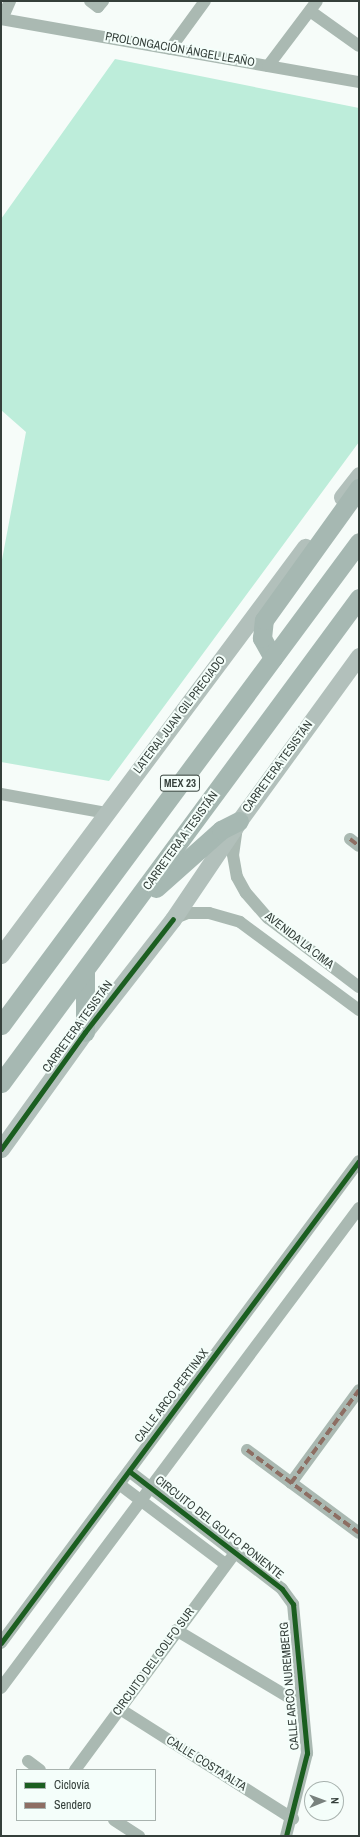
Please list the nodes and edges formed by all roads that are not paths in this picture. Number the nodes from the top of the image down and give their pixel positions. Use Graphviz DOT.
graph roads {
  1 [pos="10,1"];
  2 [pos="90,1"];
  3 [pos="103,1"];
  4 [pos="205,1"];
  5 [pos="314,6"];
  6 [pos="2,19"];
  7 [pos="359,46"];
  8 [pos="170,49"];
  9 [pos="268,66"];
  10 [pos="359,82"];
  11 [pos="359,475"];
  12 [pos="359,488"];
  13 [pos="359,542"];
  14 [pos="359,598"];
  15 [pos="359,656"];
  16 [pos="273,658"];
  17 [pos="1,794"];
  18 [pos="107,813"];
  19 [pos="238,821"];
  20 [pos="131,910"];
  21 [pos="173,919"];
  22 [pos="287,933"];
  23 [pos="276,949"];
  24 [pos="1,955"];
  25 [pos="85,971"];
  26 [pos="359,987"];
  27 [pos="359,1010"];
  28 [pos="1,1025"];
  29 [pos="85,1032"];
  30 [pos="1,1083"];
  31 [pos="1,1149"];
  32 [pos="359,1161"];
  33 [pos="359,1208"];
  34 [pos="359,1390"];
  35 [pos="247,1450"];
  36 [pos="129,1471"];
  37 [pos="291,1483"];
  38 [pos="119,1484"];
  39 [pos="151,1488"];
  40 [pos="141,1501"];
  41 [pos="171,1504"];
  42 [pos="162,1516"];
  43 [pos="359,1533"];
  44 [pos="234,1554"];
  45 [pos="225,1564"];
  46 [pos="293,1604"];
  47 [pos="176,1630"];
  48 [pos="1,1643"];
  49 [pos="1,1688"];
  50 [pos="302,1704"];
  51 [pos="120,1709"];
  52 [pos="28,1761"];
  53 [pos="39,1769"];
  54 [pos="76,1769"];
  55 [pos="293,1819"];
  56 [pos="116,1821"];
  57 [pos="139,1836"];
  58 [pos="286,1836"];
  1 -- 6 [label="street"];
  2 -- 3 [label="street"];
  4 -- 8 [label="street"];
  5 -- 7 [label="street"];
  5 -- 9 [label="street"];
  6 -- 8 [label="street, PROLONGACIÓN ÁNGEL LEAÑO"];
  8 -- 9 [label="street, PROLONGACIÓN ÁNGEL LEAÑO"];
  9 -- 10 [label="street, PROLONGACIÓN ÁNGEL LEAÑO"];
  11 -- 18 [label="main road, LATERAL JUAN GIL PRECIADO"];
  12 -- 16 [label="main road"];
  13 -- 16 [label="main road, MEX 23"];
  14 -- 20 [label="main road, CARRETERA A TESISTÁN / MEX 23"];
  15 -- 19 [label="main road, CARRETERA TESISTÁN"];
  16 -- 28 [label="main road, MEX 23"];
  17 -- 18 [label="street"];
  18 -- 24 [label="main road, LATERAL JUAN GIL PRECIADO"];
  19 -- 20 [label="main road"];
  19 -- 21 [label="main road, CARRETERA TESISTÁN"];
  19 -- 22 [label="street, AVENIDA LA CIMA"];
  20 -- 25 [label="main road, CARRETERA A TESISTÁN / MEX 23"];
  21 -- 23 [label="street, AVENIDA LA CIMA"];
  21 -- 29 [label="main road, CARRETERA TESISTÁN"];
  22 -- 23 [label="street"];
  22 -- 26 [label="street, AVENIDA LA CIMA"];
  23 -- 27 [label="street, AVENIDA LA CIMA"];
  25 -- 29 [label="main road"];
  25 -- 30 [label="main road, CARRETERA A TESISTÁN / MEX 23"];
  29 -- 31 [label="main road, CARRETERA TESISTÁN"];
  32 -- 36 [label="street, CALLE ARCO PERTINAX"];
  33 -- 39 [label="street"];
  34 -- 37 [label="street"];
  35 -- 37 [label="street"];
  36 -- 38 [label="street, CALLE ARCO PERTINAX"];
  36 -- 39 [label="street, CIRCUITO DEL GOLFO PONIENTE"];
  37 -- 43 [label="street"];
  38 -- 40 [label="street, CIRCUITO DEL GOLFO PONIENTE"];
  38 -- 48 [label="street, CALLE ARCO PERTINAX"];
  39 -- 40 [label="street"];
  39 -- 41 [label="street, CIRCUITO DEL GOLFO PONIENTE"];
  40 -- 42 [label="street, CIRCUITO DEL GOLFO PONIENTE"];
  40 -- 49 [label="street"];
  41 -- 42 [label="street"];
  41 -- 44 [label="street, CIRCUITO DEL GOLFO PONIENTE"];
  42 -- 45 [label="street, CIRCUITO DEL GOLFO PONIENTE"];
  44 -- 45 [label="street, CIRCUITO DEL GOLFO SUR"];
  44 -- 46 [label="street, CIRCUITO DEL GOLFO PONIENTE"];
  45 -- 47 [label="street, CIRCUITO DEL GOLFO SUR"];
  46 -- 50 [label="street, CALLE ARCO NUREMBERG"];
  47 -- 50 [label="street"];
  47 -- 51 [label="street, CIRCUITO DEL GOLFO SUR"];
  50 -- 55 [label="street, CALLE ARCO NUREMBERG"];
  51 -- 54 [label="street, CIRCUITO DEL GOLFO SUR"];
  51 -- 55 [label="street, CALLE COSTA ALTA"];
  52 -- 53 [label="street"];
  55 -- 58 [label="street, CALLE ARCO NUREMBERG"];
  56 -- 57 [label="street"];
}
